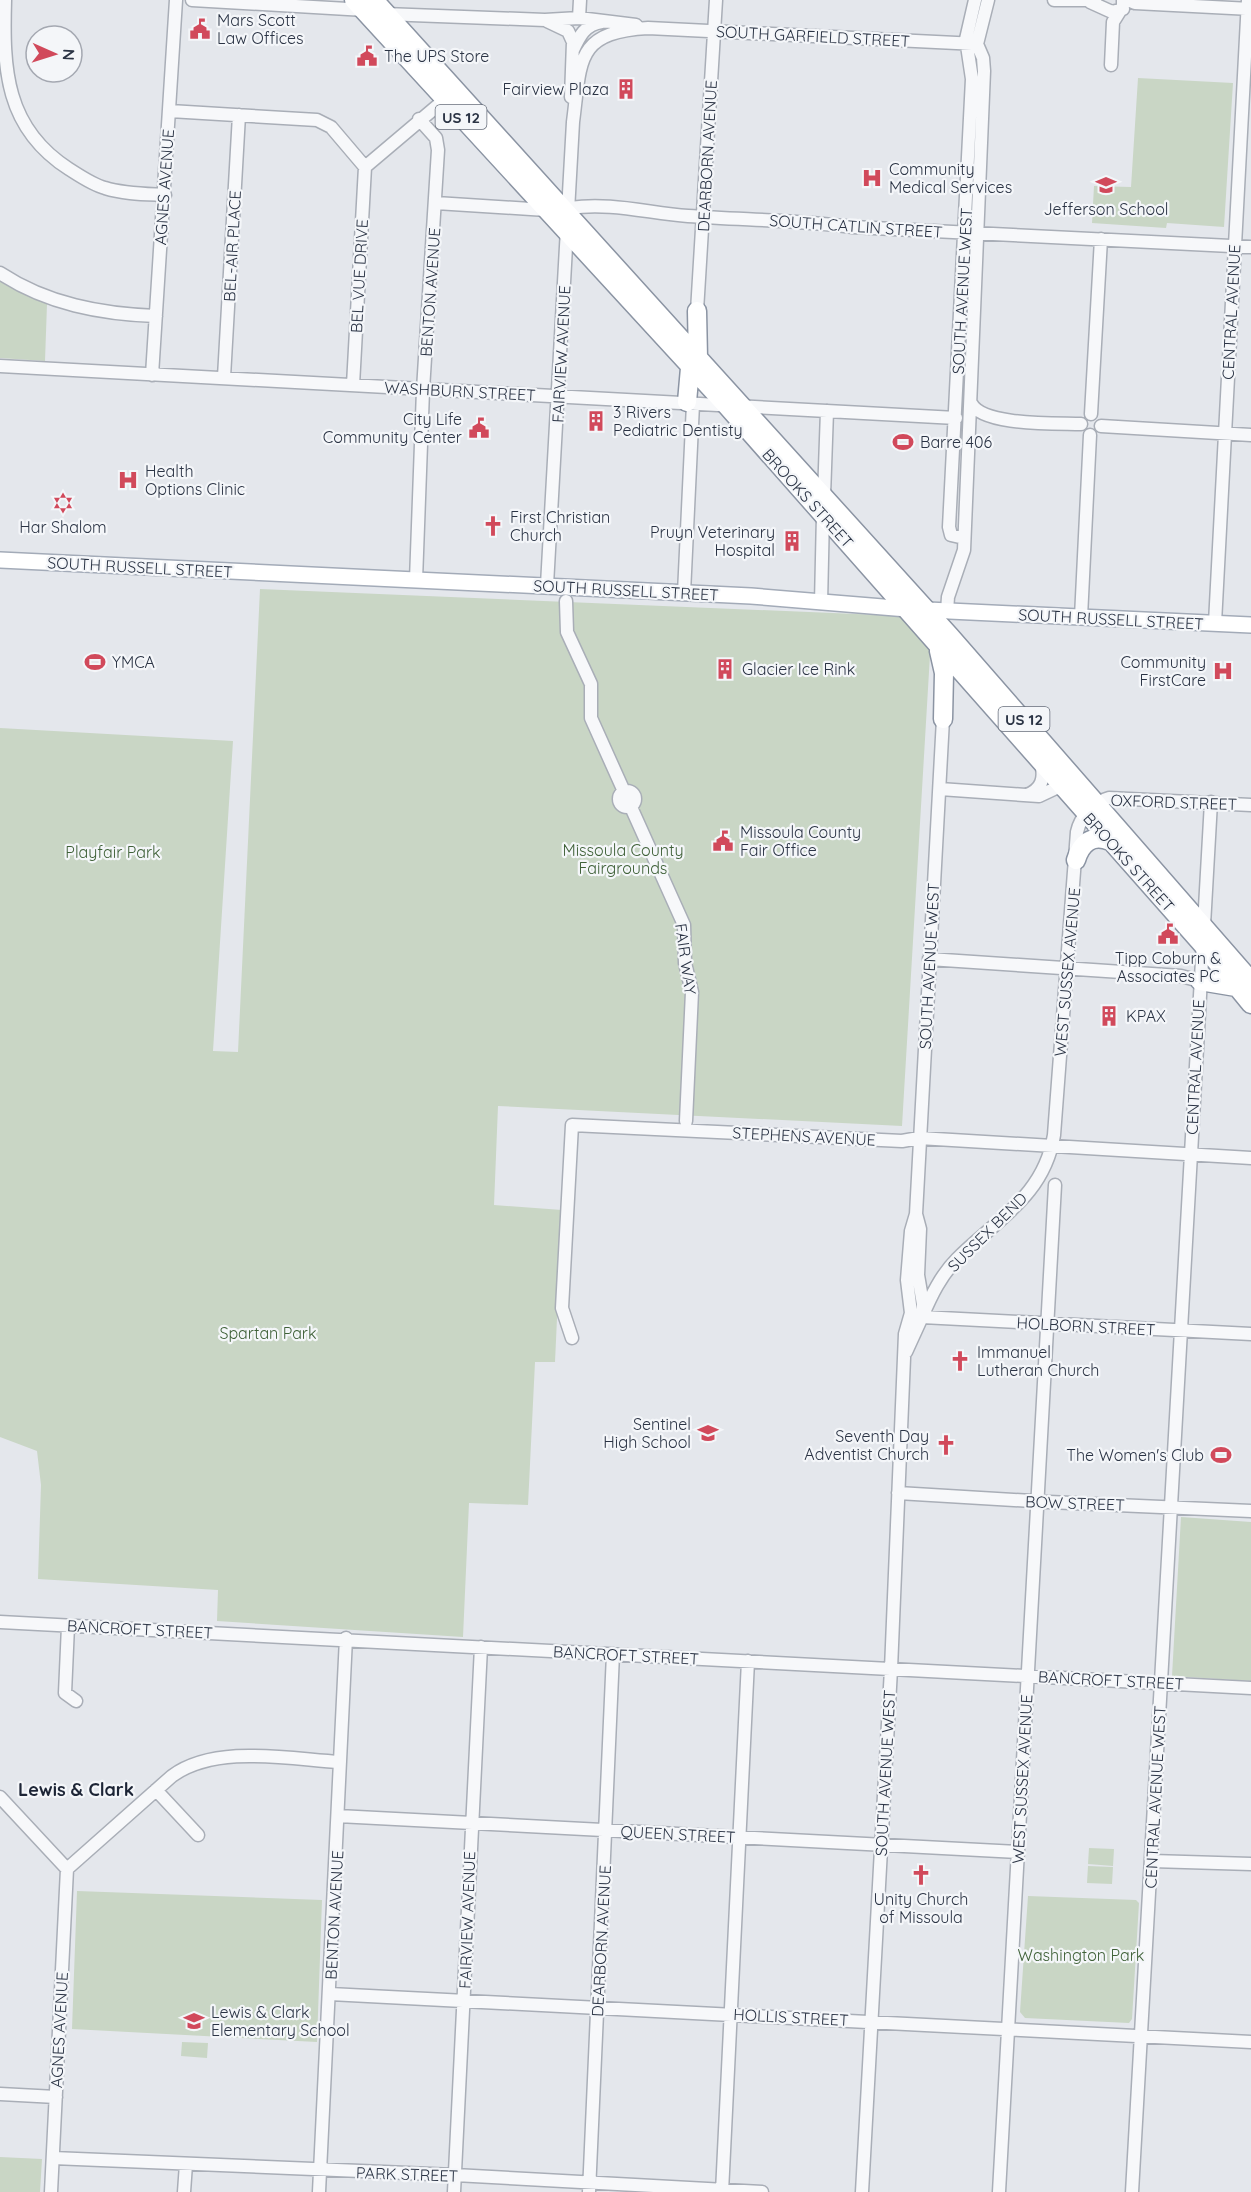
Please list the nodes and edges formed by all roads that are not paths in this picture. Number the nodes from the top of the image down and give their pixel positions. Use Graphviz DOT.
graph roads {
  1 [pos="5,0"];
  2 [pos="176,0"];
  3 [pos="192,0"];
  4 [pos="580,0"];
  5 [pos="716,0"];
  6 [pos="975,0"];
  7 [pos="988,0"];
  8 [pos="1054,0"];
  9 [pos="1093,1"];
  10 [pos="364,3"];
  11 [pos="311,4"];
  12 [pos="1249,6"];
  13 [pos="1118,7"];
  14 [pos="387,14"];
  15 [pos="579,18"];
  16 [pos="545,20"];
  17 [pos="609,21"];
  18 [pos="648,28"];
  19 [pos="715,31"];
  20 [pos="972,45"];
  21 [pos="573,52"];
  22 [pos="1111,65"];
  23 [pos="450,95"];
  24 [pos="170,111"];
  25 [pos="239,116"];
  26 [pos="419,119"];
  27 [pos="573,122"];
  28 [pos="365,167"];
  29 [pos="165,195"];
  30 [pos="436,203"];
  31 [pos="546,210"];
  32 [pos="704,216"];
  33 [pos="569,219"];
  34 [pos="971,234"];
  35 [pos="1101,239"];
  36 [pos="1234,246"];
  37 [pos="1251,247"];
  38 [pos="0,273"];
  39 [pos="697,311"];
  40 [pos="156,316"];
  41 [pos="669,325"];
  42 [pos="694,363"];
  43 [pos="0,366"];
  44 [pos="152,375"];
  45 [pos="224,377"];
  46 [pos="352,385"];
  47 [pos="423,390"];
  48 [pos="558,394"];
  49 [pos="690,403"];
  50 [pos="971,403"];
  51 [pos="735,406"];
  52 [pos="827,411"];
  53 [pos="1091,414"];
  54 [pos="956,418"];
  55 [pos="994,418"];
  56 [pos="1081,424"];
  57 [pos="1101,426"];
  58 [pos="1224,434"];
  59 [pos="1090,435"];
  60 [pos="1251,435"];
  61 [pos="969,436"];
  62 [pos="966,484"];
  63 [pos="824,505"];
  64 [pos="964,538"];
  65 [pos="0,560"];
  66 [pos="416,580"];
  67 [pos="547,585"];
  68 [pos="684,593"];
  69 [pos="566,601"];
  70 [pos="821,603"];
  71 [pos="907,609"];
  72 [pos="927,610"];
  73 [pos="1082,610"];
  74 [pos="947,611"];
  75 [pos="1215,616"];
  76 [pos="1251,625"];
  77 [pos="943,640"];
  78 [pos="967,686"];
  79 [pos="943,719"];
  80 [pos="1041,763"];
  81 [pos="940,789"];
  82 [pos="1065,789"];
  83 [pos="1027,795"];
  84 [pos="1211,802"];
  85 [pos="1251,805"];
  86 [pos="1092,808"];
  87 [pos="1110,841"];
  88 [pos="1076,860"];
  89 [pos="1202,935"];
  90 [pos="929,959"];
  91 [pos="1066,970"];
  92 [pos="1200,981"];
  93 [pos="1244,984"];
  94 [pos="1251,1004"];
  95 [pos="686,1121"];
  96 [pos="919,1138"];
  97 [pos="1052,1148"];
  98 [pos="1191,1155"];
  99 [pos="1251,1158"];
  100 [pos="1035,1181"];
  101 [pos="916,1214"];
  102 [pos="922,1317"];
  103 [pos="1048,1324"];
  104 [pos="1180,1331"];
  105 [pos="1251,1335"];
  106 [pos="572,1338"];
  107 [pos="906,1353"];
  108 [pos="898,1492"];
  109 [pos="1039,1502"];
  110 [pos="1171,1507"];
  111 [pos="1251,1511"];
  112 [pos="0,1622"];
  113 [pos="68,1626"];
  114 [pos="346,1638"];
  115 [pos="481,1647"];
  116 [pos="613,1654"];
  117 [pos="748,1661"];
  118 [pos="891,1669"];
  119 [pos="1028,1676"];
  120 [pos="1161,1684"];
  121 [pos="1251,1688"];
  122 [pos="76,1701"];
  123 [pos="340,1762"];
  124 [pos="156,1790"];
  125 [pos="0,1797"];
  126 [pos="338,1816"];
  127 [pos="471,1823"];
  128 [pos="606,1830"];
  129 [pos="198,1835"];
  130 [pos="739,1838"];
  131 [pos="880,1845"];
  132 [pos="1018,1852"];
  133 [pos="1152,1861"];
  134 [pos="1251,1864"];
  135 [pos="67,1869"];
  136 [pos="330,1994"];
  137 [pos="464,2001"];
  138 [pos="598,2008"];
  139 [pos="729,2014"];
  140 [pos="871,2021"];
  141 [pos="1010,2030"];
  142 [pos="1141,2037"];
  143 [pos="1251,2042"];
  144 [pos="0,2094"];
  145 [pos="56,2097"];
  146 [pos="53,2158"];
  147 [pos="186,2164"];
  148 [pos="320,2170"];
  149 [pos="455,2175"];
  150 [pos="590,2188"];
  151 [pos="722,2191"];
  152 [pos="51,2192"];
  153 [pos="184,2192"];
  154 [pos="320,2192"];
  155 [pos="454,2192"];
  156 [pos="762,2192"];
  157 [pos="862,2192"];
  158 [pos="999,2192"];
  159 [pos="1132,2192"];
  1 -- 29 [label="street"];
  2 -- 24 [label="street, AGNES AVENUE"];
  3 -- 11 [label="street"];
  4 -- 15 [label="street"];
  5 -- 19 [label="street, DEARBORN AVENUE"];
  6 -- 20 [label="street, SOUTH AVENUE WEST"];
  7 -- 20 [label="street, SOUTH AVENUE WEST"];
  8 -- 9 [label="street"];
  9 -- 13 [label="street"];
  10 -- 11 [label="street"];
  10 -- 14 [label="highway, BROOKS STREET / US 12"];
  10 -- 23 [label="highway, BROOKS STREET / US 12"];
  12 -- 13 [label="street"];
  12 -- 36 [label="street, CENTRAL AVENUE"];
  13 -- 22 [label="street"];
  14 -- 16 [label="street"];
  14 -- 23 [label="highway, BROOKS STREET / US 12"];
  15 -- 16 [label="street"];
  15 -- 17 [label="street"];
  16 -- 21 [label="street"];
  17 -- 18 [label="street"];
  17 -- 21 [label="street"];
  18 -- 19 [label="street, SOUTH GARFIELD STREET"];
  18 -- 27 [label="street"];
  19 -- 20 [label="street, SOUTH GARFIELD STREET"];
  19 -- 32 [label="street, DEARBORN AVENUE"];
  20 -- 34 [label="street, SOUTH AVENUE WEST"];
  21 -- 27 [label="street"];
  23 -- 26 [label="street"];
  23 -- 31 [label="highway, BROOKS STREET / US 12"];
  23 -- 33 [label="highway, BROOKS STREET / US 12"];
  24 -- 25 [label="street"];
  24 -- 29 [label="street, AGNES AVENUE"];
  25 -- 28 [label="street"];
  25 -- 45 [label="street, BEL-AIR PLACE"];
  26 -- 28 [label="street"];
  26 -- 30 [label="street, BENTON AVENUE"];
  27 -- 33 [label="street, FAIRVIEW AVENUE"];
  28 -- 46 [label="street, BEL VUE DRIVE"];
  29 -- 40 [label="street, AGNES AVENUE"];
  30 -- 31 [label="street"];
  30 -- 47 [label="street, BENTON AVENUE"];
  31 -- 33 [label="highway, BROOKS STREET / US 12"];
  32 -- 33 [label="street, SOUTH CATLIN STREET"];
  32 -- 34 [label="street, SOUTH CATLIN STREET"];
  32 -- 39 [label="street, DEARBORN AVENUE"];
  33 -- 41 [label="highway, BROOKS STREET / US 12"];
  33 -- 42 [label="highway, BROOKS STREET / US 12"];
  33 -- 48 [label="street, FAIRVIEW AVENUE"];
  34 -- 35 [label="street, SOUTH CATLIN STREET"];
  34 -- 50 [label="street, SOUTH AVENUE WEST"];
  34 -- 54 [label="street, SOUTH AVENUE WEST"];
  35 -- 36 [label="street, SOUTH CATLIN STREET"];
  35 -- 53 [label="street"];
  36 -- 37 [label="street, SOUTH CATLIN STREET"];
  36 -- 58 [label="street, CENTRAL AVENUE"];
  38 -- 40 [label="street"];
  39 -- 41 [label="highway"];
  39 -- 42 [label="highway"];
  40 -- 44 [label="street, AGNES AVENUE"];
  41 -- 42 [label="highway, BROOKS STREET / US 12"];
  42 -- 49 [label="highway"];
  42 -- 51 [label="highway, BROOKS STREET / US 12"];
  43 -- 44 [label="street, WASHBURN STREET"];
  44 -- 45 [label="street, WASHBURN STREET"];
  45 -- 46 [label="street, WASHBURN STREET"];
  46 -- 47 [label="street, WASHBURN STREET"];
  47 -- 48 [label="street, WASHBURN STREET"];
  47 -- 66 [label="street, BENTON AVENUE"];
  48 -- 49 [label="street, WASHBURN STREET"];
  48 -- 67 [label="street, FAIRVIEW AVENUE"];
  49 -- 51 [label="street, WASHBURN STREET"];
  49 -- 68 [label="street"];
  50 -- 55 [label="street"];
  50 -- 61 [label="street, SOUTH AVENUE WEST"];
  51 -- 52 [label="street, WASHBURN STREET"];
  51 -- 63 [label="highway, BROOKS STREET / US 12"];
  52 -- 54 [label="street, WASHBURN STREET"];
  52 -- 63 [label="street"];
  53 -- 56 [label="street"];
  53 -- 57 [label="street"];
  54 -- 62 [label="street"];
  54 -- 64 [label="street, SOUTH AVENUE WEST"];
  55 -- 56 [label="street"];
  55 -- 61 [label="street"];
  56 -- 59 [label="street"];
  57 -- 58 [label="street"];
  57 -- 59 [label="street"];
  58 -- 60 [label="street"];
  58 -- 75 [label="street, CENTRAL AVENUE"];
  59 -- 73 [label="street"];
  61 -- 62 [label="street, SOUTH AVENUE WEST"];
  62 -- 64 [label="street, SOUTH AVENUE WEST"];
  63 -- 70 [label="street"];
  63 -- 71 [label="highway, BROOKS STREET / US 12"];
  63 -- 72 [label="highway, BROOKS STREET / US 12"];
  64 -- 74 [label="street, SOUTH AVENUE WEST"];
  65 -- 66 [label="main road, SOUTH RUSSELL STREET"];
  66 -- 67 [label="main road, SOUTH RUSSELL STREET"];
  67 -- 68 [label="main road, SOUTH RUSSELL STREET"];
  68 -- 70 [label="main road, SOUTH RUSSELL STREET"];
  69 -- 95 [label="street, FAIR WAY"];
  70 -- 71 [label="main road, SOUTH RUSSELL STREET"];
  71 -- 72 [label="main road, SOUTH RUSSELL STREET"];
  71 -- 77 [label="highway, BROOKS STREET / US 12"];
  72 -- 74 [label="main road, SOUTH RUSSELL STREET"];
  72 -- 77 [label="highway, BROOKS STREET / US 12"];
  73 -- 74 [label="main road, SOUTH RUSSELL STREET"];
  73 -- 75 [label="main road, SOUTH RUSSELL STREET"];
  74 -- 77 [label="highway"];
  75 -- 76 [label="main road, SOUTH RUSSELL STREET"];
  77 -- 78 [label="highway, BROOKS STREET / US 12"];
  77 -- 79 [label="highway"];
  77 -- 86 [label="highway, BROOKS STREET / US 12"];
  78 -- 79 [label="highway"];
  78 -- 80 [label="highway, BROOKS STREET / US 12"];
  79 -- 81 [label="street, SOUTH AVENUE WEST"];
  80 -- 82 [label="highway, BROOKS STREET / US 12"];
  80 -- 83 [label="street"];
  81 -- 83 [label="street"];
  81 -- 90 [label="street, SOUTH AVENUE WEST"];
  82 -- 83 [label="street"];
  82 -- 86 [label="highway, BROOKS STREET / US 12"];
  84 -- 85 [label="street, OXFORD STREET"];
  84 -- 86 [label="street, OXFORD STREET"];
  84 -- 89 [label="street, CENTRAL AVENUE"];
  86 -- 87 [label="highway, BROOKS STREET / US 12"];
  86 -- 88 [label="street, WEST SUSSEX AVENUE"];
  86 -- 89 [label="highway, BROOKS STREET / US 12"];
  87 -- 88 [label="highway"];
  87 -- 89 [label="highway, BROOKS STREET / US 12"];
  88 -- 91 [label="street, WEST SUSSEX AVENUE"];
  89 -- 92 [label="street, CENTRAL AVENUE"];
  89 -- 93 [label="highway, BROOKS STREET / US 12"];
  90 -- 91 [label="street"];
  90 -- 96 [label="street, SOUTH AVENUE WEST"];
  91 -- 92 [label="street"];
  91 -- 97 [label="street, WEST SUSSEX AVENUE"];
  92 -- 93 [label="highway"];
  92 -- 98 [label="street, CENTRAL AVENUE"];
  93 -- 94 [label="highway, BROOKS STREET / US 12"];
  96 -- 97 [label="street, STEPHENS AVENUE"];
  96 -- 101 [label="street, SOUTH AVENUE WEST"];
  96 -- 106 [label="street, STEPHENS AVENUE"];
  97 -- 98 [label="street, STEPHENS AVENUE"];
  97 -- 100 [label="street, SUSSEX BEND"];
  98 -- 99 [label="street, STEPHENS AVENUE"];
  98 -- 104 [label="street, CENTRAL AVENUE"];
  100 -- 102 [label="street, SUSSEX BEND"];
  100 -- 103 [label="street, WEST SUSSEX AVENUE"];
  101 -- 102 [label="street, SOUTH AVENUE WEST"];
  101 -- 107 [label="street, SOUTH AVENUE WEST"];
  102 -- 103 [label="street, HOLBORN STREET"];
  102 -- 107 [label="street, SOUTH AVENUE WEST"];
  103 -- 104 [label="street, HOLBORN STREET"];
  103 -- 109 [label="street, WEST SUSSEX AVENUE"];
  104 -- 105 [label="street, HOLBORN STREET"];
  104 -- 110 [label="street, CENTRAL AVENUE WEST"];
  107 -- 108 [label="street, SOUTH AVENUE WEST"];
  108 -- 109 [label="street, BOW STREET"];
  108 -- 118 [label="street, SOUTH AVENUE WEST"];
  109 -- 110 [label="street, BOW STREET"];
  109 -- 119 [label="street, WEST SUSSEX AVENUE"];
  110 -- 111 [label="street, BOW STREET"];
  110 -- 120 [label="street, CENTRAL AVENUE WEST"];
  112 -- 113 [label="street, BANCROFT STREET"];
  113 -- 114 [label="street, BANCROFT STREET"];
  113 -- 122 [label="street"];
  114 -- 115 [label="street, BANCROFT STREET"];
  114 -- 123 [label="street, BENTON AVENUE"];
  115 -- 116 [label="street, BANCROFT STREET"];
  115 -- 127 [label="street, FAIRVIEW AVENUE"];
  116 -- 117 [label="street, BANCROFT STREET"];
  116 -- 128 [label="street, DEARBORN AVENUE"];
  117 -- 118 [label="street, BANCROFT STREET"];
  117 -- 130 [label="street"];
  118 -- 119 [label="street, BANCROFT STREET"];
  118 -- 131 [label="street, SOUTH AVENUE WEST"];
  119 -- 120 [label="street, BANCROFT STREET"];
  119 -- 132 [label="street, WEST SUSSEX AVENUE"];
  120 -- 121 [label="street, BANCROFT STREET"];
  120 -- 133 [label="street, CENTRAL AVENUE WEST"];
  123 -- 124 [label="street"];
  123 -- 126 [label="street, BENTON AVENUE"];
  124 -- 129 [label="street"];
  124 -- 135 [label="street"];
  125 -- 135 [label="street"];
  126 -- 127 [label="street, QUEEN STREET"];
  126 -- 136 [label="street, BENTON AVENUE"];
  127 -- 128 [label="street, QUEEN STREET"];
  127 -- 137 [label="street, FAIRVIEW AVENUE"];
  128 -- 130 [label="street, QUEEN STREET"];
  128 -- 138 [label="street, DEARBORN AVENUE"];
  130 -- 131 [label="street, QUEEN STREET"];
  130 -- 139 [label="street"];
  131 -- 132 [label="street, QUEEN STREET"];
  131 -- 140 [label="street, SOUTH AVENUE WEST"];
  132 -- 141 [label="street, WEST SUSSEX AVENUE"];
  133 -- 134 [label="street"];
  133 -- 142 [label="street, CENTRAL AVENUE WEST"];
  135 -- 145 [label="street, AGNES AVENUE"];
  136 -- 137 [label="street, HOLLIS STREET"];
  136 -- 148 [label="street, BENTON AVENUE"];
  137 -- 138 [label="street, HOLLIS STREET"];
  137 -- 149 [label="street, FAIRVIEW AVENUE"];
  138 -- 139 [label="street, HOLLIS STREET"];
  138 -- 150 [label="street, DEARBORN AVENUE"];
  139 -- 140 [label="street, HOLLIS STREET"];
  139 -- 151 [label="street"];
  140 -- 141 [label="street, HOLLIS STREET"];
  140 -- 157 [label="street, SOUTH AVENUE WEST"];
  141 -- 142 [label="street, HOLLIS STREET"];
  141 -- 158 [label="street, WEST SUSSEX AVENUE"];
  142 -- 143 [label="street, HOLLIS STREET"];
  142 -- 159 [label="street, CENTRAL AVENUE WEST"];
  144 -- 145 [label="street"];
  145 -- 146 [label="street, AGNES AVENUE"];
  146 -- 147 [label="street, PARK STREET"];
  146 -- 152 [label="street, AGNES AVENUE"];
  147 -- 148 [label="street, PARK STREET"];
  147 -- 153 [label="street"];
  148 -- 149 [label="street, PARK STREET"];
  148 -- 154 [label="street, BENTON AVENUE"];
  149 -- 150 [label="street, PARK STREET"];
  149 -- 155 [label="street, FAIRVIEW AVENUE"];
  150 -- 151 [label="street, PARK STREET"];
  151 -- 156 [label="street, PARK STREET"];
}
